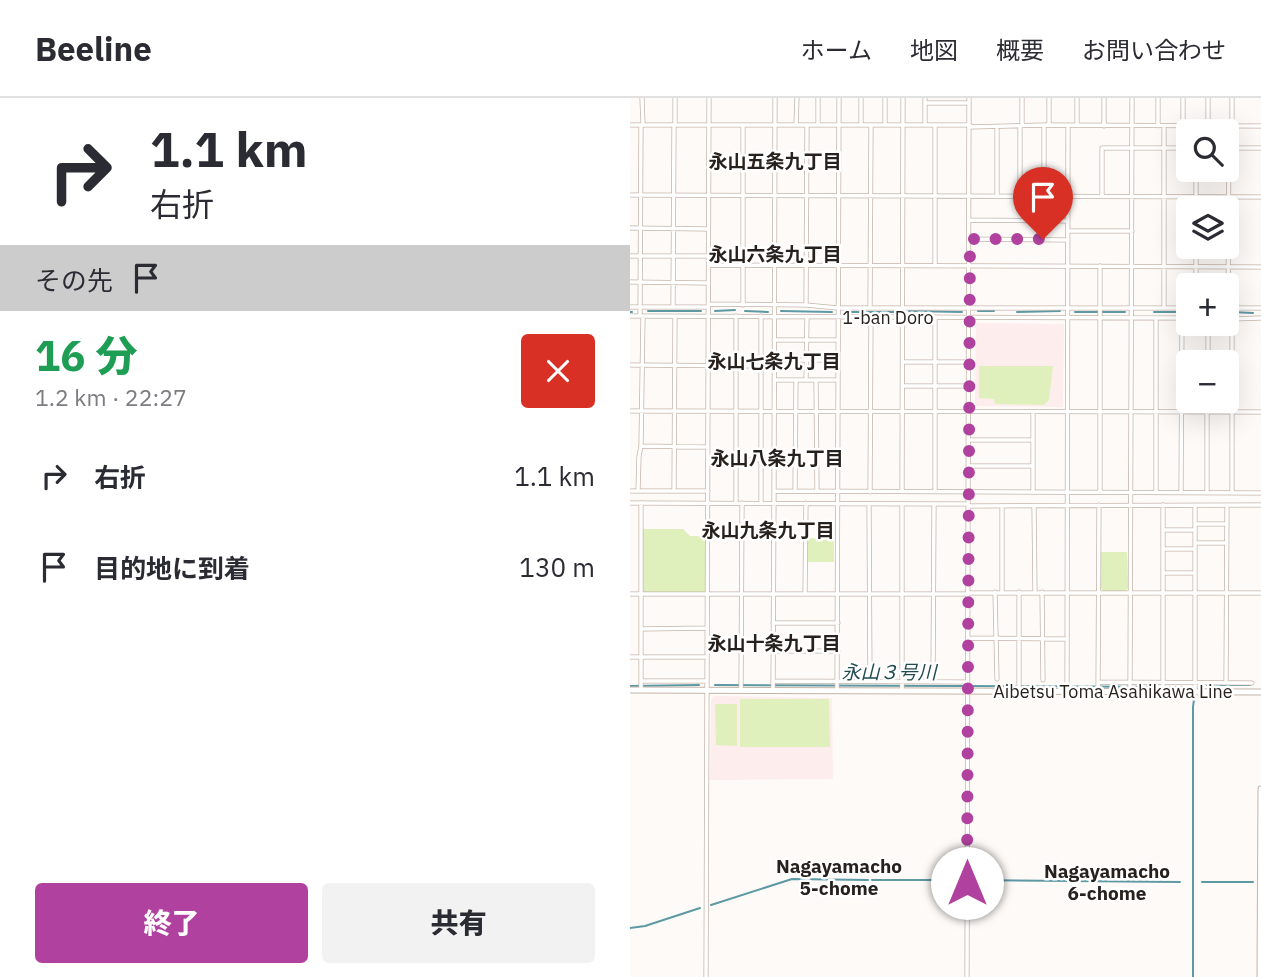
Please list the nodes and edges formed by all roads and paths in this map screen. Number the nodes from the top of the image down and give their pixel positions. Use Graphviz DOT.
graph roads {
  1 [pos="642,98"];
  2 [pos="675,98"];
  3 [pos="709,98"];
  4 [pos="775,98"];
  5 [pos="797,98"];
  6 [pos="818,98"];
  7 [pos="839,98"];
  8 [pos="861,98"];
  9 [pos="885,98"];
  10 [pos="903,98"];
  11 [pos="1023,98"];
  12 [pos="1049,98"];
  13 [pos="1077,98"];
  14 [pos="1104,98"];
  15 [pos="1132,98"];
  16 [pos="1158,98"];
  17 [pos="1183,98"];
  18 [pos="1208,98"];
  19 [pos="1232,98"];
  20 [pos="925,100"];
  21 [pos="969,100"];
  22 [pos="1183,119"];
  23 [pos="1208,119"];
  24 [pos="1230,119"];
  25 [pos="630,124"];
  26 [pos="743,124"];
  27 [pos="642,125"];
  28 [pos="674,125"];
  29 [pos="709,125"];
  30 [pos="775,125"];
  31 [pos="796,125"];
  32 [pos="807,125"];
  33 [pos="818,125"];
  34 [pos="839,125"];
  35 [pos="861,125"];
  36 [pos="872,125"];
  37 [pos="885,125"];
  38 [pos="903,125"];
  39 [pos="925,125"];
  40 [pos="935,125"];
  41 [pos="1046,125"];
  42 [pos="1068,125"];
  43 [pos="1077,125"];
  44 [pos="1104,125"];
  45 [pos="970,126"];
  46 [pos="1021,126"];
  47 [pos="1132,126"];
  48 [pos="1158,126"];
  49 [pos="1164,126"];
  50 [pos="1176,126"];
  51 [pos="1239,126"];
  52 [pos="1261,126"];
  53 [pos="996,127"];
  54 [pos="1132,148"];
  55 [pos="1164,148"];
  56 [pos="1176,148"];
  57 [pos="1239,148"];
  58 [pos="1261,148"];
  59 [pos="630,195"];
  60 [pos="640,195"];
  61 [pos="673,195"];
  62 [pos="709,195"];
  63 [pos="743,195"];
  64 [pos="775,195"];
  65 [pos="807,195"];
  66 [pos="839,195"];
  67 [pos="871,195"];
  68 [pos="903,195"];
  69 [pos="935,196"];
  70 [pos="970,196"];
  71 [pos="997,196"];
  72 [pos="1020,196"];
  73 [pos="1044,196"];
  74 [pos="1068,196"];
  75 [pos="1102,196"];
  76 [pos="1132,197"];
  77 [pos="1164,197"];
  78 [pos="1176,197"];
  79 [pos="1239,197"];
  80 [pos="1261,197"];
  81 [pos="970,220"];
  82 [pos="1068,221"];
  83 [pos="630,228"];
  84 [pos="640,228"];
  85 [pos="673,228"];
  86 [pos="709,229"];
  87 [pos="1068,231"];
  88 [pos="1132,231"];
  89 [pos="970,239"];
  90 [pos="1068,240"];
  91 [pos="630,256"];
  92 [pos="640,256"];
  93 [pos="673,256"];
  94 [pos="709,256"];
  95 [pos="1196,259"];
  96 [pos="1228,259"];
  97 [pos="709,265"];
  98 [pos="743,265"];
  99 [pos="775,265"];
  100 [pos="806,265"];
  101 [pos="839,265"];
  102 [pos="871,265"];
  103 [pos="903,265"];
  104 [pos="935,266"];
  105 [pos="969,266"];
  106 [pos="1068,266"];
  107 [pos="1100,266"];
  108 [pos="1132,266"];
  109 [pos="1164,266"];
  110 [pos="1196,267"];
  111 [pos="1228,267"];
  112 [pos="1261,267"];
  113 [pos="1196,273"];
  114 [pos="1228,273"];
  115 [pos="630,282"];
  116 [pos="640,282"];
  117 [pos="673,283"];
  118 [pos="709,283"];
  119 [pos="743,305"];
  120 [pos="774,305"];
  121 [pos="806,305"];
  122 [pos="708,306"];
  123 [pos="630,307"];
  124 [pos="640,307"];
  125 [pos="673,307"];
  126 [pos="903,307"];
  127 [pos="1261,307"];
  128 [pos="838,308"];
  129 [pos="870,308"];
  130 [pos="969,308"];
  131 [pos="1067,308"];
  132 [pos="1132,308"];
  133 [pos="1149,308"];
  134 [pos="1164,308"];
  135 [pos="1176,308"];
  136 [pos="1239,308"];
  137 [pos="1099,312"];
  138 [pos="630,316"];
  139 [pos="642,316"];
  140 [pos="736,316"];
  141 [pos="761,316"];
  142 [pos="871,316"];
  143 [pos="903,316"];
  144 [pos="675,317"];
  145 [pos="708,317"];
  146 [pos="775,317"];
  147 [pos="807,317"];
  148 [pos="838,317"];
  149 [pos="935,317"];
  150 [pos="969,318"];
  151 [pos="1068,318"];
  152 [pos="1132,318"];
  153 [pos="1148,318"];
  154 [pos="1156,318"];
  155 [pos="1176,318"];
  156 [pos="1261,318"];
  157 [pos="1239,319"];
  158 [pos="775,340"];
  159 [pos="838,340"];
  160 [pos="806,341"];
  161 [pos="774,360"];
  162 [pos="806,360"];
  163 [pos="838,360"];
  164 [pos="903,362"];
  165 [pos="934,362"];
  166 [pos="969,362"];
  167 [pos="630,365"];
  168 [pos="642,365"];
  169 [pos="674,365"];
  170 [pos="708,366"];
  171 [pos="736,366"];
  172 [pos="762,366"];
  173 [pos="774,366"];
  174 [pos="774,380"];
  175 [pos="796,380"];
  176 [pos="806,380"];
  177 [pos="816,380"];
  178 [pos="838,380"];
  179 [pos="903,386"];
  180 [pos="934,386"];
  181 [pos="969,386"];
  182 [pos="642,410"];
  183 [pos="630,411"];
  184 [pos="675,411"];
  185 [pos="708,411"];
  186 [pos="735,411"];
  187 [pos="762,411"];
  188 [pos="774,411"];
  189 [pos="796,411"];
  190 [pos="817,411"];
  191 [pos="838,411"];
  192 [pos="870,411"];
  193 [pos="903,411"];
  194 [pos="934,411"];
  195 [pos="968,411"];
  196 [pos="1033,412"];
  197 [pos="1068,412"];
  198 [pos="1101,412"];
  199 [pos="1132,412"];
  200 [pos="1156,412"];
  201 [pos="1176,412"];
  202 [pos="1239,412"];
  203 [pos="1261,412"];
  204 [pos="1181,413"];
  205 [pos="1208,413"];
  206 [pos="1232,413"];
  207 [pos="968,440"];
  208 [pos="1033,440"];
  209 [pos="641,446"];
  210 [pos="675,447"];
  211 [pos="708,447"];
  212 [pos="708,460"];
  213 [pos="736,460"];
  214 [pos="761,460"];
  215 [pos="774,460"];
  216 [pos="968,466"];
  217 [pos="1033,466"];
  218 [pos="630,491"];
  219 [pos="638,491"];
  220 [pos="674,491"];
  221 [pos="708,491"];
  222 [pos="774,491"];
  223 [pos="795,491"];
  224 [pos="817,491"];
  225 [pos="838,491"];
  226 [pos="935,491"];
  227 [pos="870,492"];
  228 [pos="902,492"];
  229 [pos="968,492"];
  230 [pos="1033,492"];
  231 [pos="1067,492"];
  232 [pos="1100,492"];
  233 [pos="1132,492"];
  234 [pos="1156,492"];
  235 [pos="1181,492"];
  236 [pos="1207,493"];
  237 [pos="1232,493"];
  238 [pos="1261,493"];
  239 [pos="630,503"];
  240 [pos="642,503"];
  241 [pos="708,503"];
  242 [pos="736,503"];
  243 [pos="742,503"];
  244 [pos="761,503"];
  245 [pos="806,503"];
  246 [pos="869,503"];
  247 [pos="774,504"];
  248 [pos="838,504"];
  249 [pos="902,504"];
  250 [pos="934,504"];
  251 [pos="968,505"];
  252 [pos="1067,505"];
  253 [pos="1099,505"];
  254 [pos="1131,505"];
  255 [pos="1163,505"];
  256 [pos="1195,505"];
  257 [pos="1227,505"];
  258 [pos="1261,505"];
  259 [pos="1002,506"];
  260 [pos="1034,506"];
  261 [pos="1227,524"];
  262 [pos="1195,527"];
  263 [pos="1163,530"];
  264 [pos="1195,543"];
  265 [pos="1227,543"];
  266 [pos="1163,549"];
  267 [pos="1195,549"];
  268 [pos="1163,573"];
  269 [pos="1195,573"];
  270 [pos="995,592"];
  271 [pos="1002,592"];
  272 [pos="1018,592"];
  273 [pos="1035,592"];
  274 [pos="1042,592"];
  275 [pos="1067,593"];
  276 [pos="1099,593"];
  277 [pos="1131,593"];
  278 [pos="1163,593"];
  279 [pos="1195,593"];
  280 [pos="1227,593"];
  281 [pos="1261,593"];
  282 [pos="630,594"];
  283 [pos="641,594"];
  284 [pos="707,594"];
  285 [pos="741,594"];
  286 [pos="774,594"];
  287 [pos="805,594"];
  288 [pos="838,594"];
  289 [pos="870,594"];
  290 [pos="902,594"];
  291 [pos="968,594"];
  292 [pos="933,595"];
  293 [pos="773,623"];
  294 [pos="838,623"];
  295 [pos="707,628"];
  296 [pos="641,629"];
  297 [pos="968,638"];
  298 [pos="995,638"];
  299 [pos="1019,639"];
  300 [pos="1042,639"];
  301 [pos="1066,639"];
  302 [pos="774,651"];
  303 [pos="838,651"];
  304 [pos="630,657"];
  305 [pos="641,657"];
  306 [pos="707,657"];
  307 [pos="997,679"];
  308 [pos="1043,680"];
  309 [pos="707,681"];
  310 [pos="870,681"];
  311 [pos="933,682"];
  312 [pos="967,682"];
  313 [pos="1226,682"];
  314 [pos="1195,683"];
  315 [pos="1252,683"];
  316 [pos="641,685"];
  317 [pos="773,686"];
  318 [pos="837,686"];
  319 [pos="902,686"];
  320 [pos="741,687"];
  321 [pos="1098,687"];
  322 [pos="1131,687"];
  323 [pos="1163,687"];
  324 [pos="1019,688"];
  325 [pos="1067,688"];
  326 [pos="630,690"];
  327 [pos="706,691"];
  328 [pos="968,691"];
  329 [pos="1195,692"];
  330 [pos="1261,692"];
  331 [pos="1261,789"];
  332 [pos="706,977"];
  333 [pos="967,977"];
  334 [pos="1260,977"];
  1 -- 27 [label="street"];
  2 -- 28 [label="street"];
  3 -- 29 [label="street"];
  4 -- 30 [label="street"];
  5 -- 31 [label="street"];
  6 -- 33 [label="street"];
  7 -- 34 [label="street"];
  8 -- 35 [label="street"];
  9 -- 37 [label="street"];
  10 -- 38 [label="street"];
  11 -- 46 [label="street"];
  12 -- 41 [label="street"];
  13 -- 43 [label="street"];
  14 -- 44 [label="street"];
  15 -- 47 [label="street"];
  16 -- 48 [label="street"];
  17 -- 22 [label="street"];
  18 -- 23 [label="street"];
  19 -- 24 [label="street"];
  20 -- 21 [label="street"];
  20 -- 39 [label="street"];
  21 -- 45 [label="street"];
  25 -- 27 [label="street"];
  26 -- 29 [label="street"];
  26 -- 30 [label="street"];
  26 -- 63 [label="street"];
  27 -- 28 [label="street"];
  27 -- 60 [label="street"];
  28 -- 29 [label="street"];
  28 -- 61 [label="street"];
  29 -- 62 [label="street"];
  30 -- 31 [label="street"];
  30 -- 64 [label="street"];
  31 -- 32 [label="street"];
  32 -- 33 [label="street"];
  32 -- 65 [label="street"];
  33 -- 34 [label="street"];
  34 -- 35 [label="street"];
  34 -- 66 [label="street"];
  35 -- 36 [label="street"];
  36 -- 37 [label="street"];
  36 -- 67 [label="street"];
  37 -- 38 [label="street"];
  38 -- 39 [label="street"];
  38 -- 68 [label="street"];
  39 -- 40 [label="street"];
  40 -- 45 [label="street"];
  40 -- 69 [label="street"];
  41 -- 42 [label="street"];
  41 -- 46 [label="street"];
  41 -- 73 [label="street"];
  42 -- 43 [label="street"];
  42 -- 74 [label="street"];
  43 -- 44 [label="street"];
  44 -- 47 [label="street"];
  45 -- 53 [label="street"];
  45 -- 70 [label="street"];
  46 -- 53 [label="street"];
  46 -- 72 [label="street"];
  47 -- 48 [label="street"];
  47 -- 54 [label="street"];
  48 -- 49 [label="street"];
  49 -- 50 [label="street"];
  49 -- 55 [label="street"];
  51 -- 52 [label="street"];
  53 -- 71 [label="street"];
  54 -- 55 [label="street"];
  54 -- 75 [label="street"];
  54 -- 76 [label="street"];
  55 -- 56 [label="street"];
  55 -- 77 [label="street"];
  57 -- 58 [label="street"];
  59 -- 60 [label="street"];
  60 -- 61 [label="street"];
  60 -- 84 [label="street"];
  61 -- 62 [label="street"];
  61 -- 85 [label="street"];
  62 -- 63 [label="street"];
  62 -- 86 [label="street"];
  63 -- 64 [label="street"];
  63 -- 98 [label="street"];
  64 -- 65 [label="street"];
  64 -- 99 [label="street"];
  65 -- 66 [label="street"];
  65 -- 100 [label="street"];
  66 -- 67 [label="street"];
  66 -- 101 [label="street"];
  67 -- 68 [label="street"];
  67 -- 102 [label="street"];
  68 -- 69 [label="street"];
  68 -- 103 [label="street"];
  69 -- 70 [label="street"];
  69 -- 104 [label="street"];
  70 -- 71 [label="street"];
  70 -- 81 [label="street"];
  71 -- 72 [label="street"];
  72 -- 73 [label="street"];
  73 -- 74 [label="street"];
  74 -- 75 [label="street"];
  74 -- 82 [label="street"];
  75 -- 76 [label="street"];
  76 -- 77 [label="street"];
  76 -- 88 [label="street"];
  77 -- 78 [label="street"];
  77 -- 109 [label="street"];
  79 -- 80 [label="street"];
  81 -- 82 [label="street"];
  81 -- 89 [label="street"];
  82 -- 87 [label="street"];
  83 -- 84 [label="street"];
  84 -- 85 [label="street"];
  84 -- 92 [label="street"];
  85 -- 86 [label="street"];
  85 -- 93 [label="street"];
  86 -- 94 [label="street"];
  87 -- 88 [label="street"];
  87 -- 90 [label="street"];
  88 -- 108 [label="street"];
  89 -- 90 [label="street"];
  89 -- 105 [label="street"];
  90 -- 106 [label="street"];
  91 -- 92 [label="street"];
  92 -- 93 [label="street"];
  92 -- 116 [label="street"];
  93 -- 94 [label="street"];
  93 -- 117 [label="street"];
  94 -- 97 [label="street"];
  95 -- 110 [label="street"];
  96 -- 111 [label="street"];
  97 -- 98 [label="street"];
  97 -- 118 [label="street"];
  98 -- 99 [label="street"];
  98 -- 119 [label="street"];
  99 -- 100 [label="street"];
  99 -- 120 [label="street"];
  100 -- 101 [label="street"];
  100 -- 121 [label="street"];
  101 -- 102 [label="street"];
  101 -- 128 [label="street"];
  102 -- 103 [label="street"];
  102 -- 129 [label="street"];
  103 -- 104 [label="street"];
  103 -- 126 [label="street"];
  104 -- 105 [label="street"];
  105 -- 106 [label="street"];
  105 -- 130 [label="street"];
  106 -- 107 [label="street"];
  106 -- 131 [label="street"];
  107 -- 108 [label="street"];
  107 -- 137 [label="street"];
  108 -- 109 [label="street"];
  108 -- 132 [label="street"];
  109 -- 110 [label="street"];
  109 -- 134 [label="street"];
  110 -- 111 [label="street"];
  110 -- 113 [label="street"];
  111 -- 112 [label="street"];
  111 -- 114 [label="street"];
  115 -- 116 [label="street"];
  116 -- 117 [label="street"];
  116 -- 124 [label="street"];
  117 -- 118 [label="street"];
  117 -- 125 [label="street"];
  118 -- 122 [label="street"];
  119 -- 120 [label="street"];
  119 -- 122 [label="street"];
  120 -- 121 [label="street"];
  120 -- 146 [label="street"];
  121 -- 128 [label="street"];
  122 -- 125 [label="street"];
  122 -- 145 [label="street"];
  123 -- 124 [label="street"];
  124 -- 125 [label="street"];
  124 -- 139 [label="street"];
  126 -- 129 [label="street"];
  126 -- 130 [label="street"];
  126 -- 143 [label="street"];
  127 -- 136 [label="street"];
  128 -- 129 [label="street"];
  128 -- 148 [label="street"];
  130 -- 131 [label="street"];
  130 -- 150 [label="street"];
  131 -- 137 [label="street"];
  131 -- 151 [label="street"];
  132 -- 133 [label="street"];
  132 -- 137 [label="street"];
  132 -- 152 [label="street"];
  133 -- 134 [label="street"];
  133 -- 153 [label="street"];
  134 -- 135 [label="street"];
  137 -- 151 [label="street, 1-ban Doro"];
  137 -- 152 [label="street, 1-ban Doro"];
  137 -- 198 [label="street"];
  138 -- 139 [label="street, 1-ban Doro"];
  139 -- 144 [label="street, 1-ban Doro"];
  139 -- 168 [label="street"];
  140 -- 141 [label="street, 1-ban Doro"];
  140 -- 145 [label="street, 1-ban Doro"];
  140 -- 171 [label="street"];
  141 -- 146 [label="street, 1-ban Doro"];
  141 -- 172 [label="street"];
  142 -- 143 [label="street, 1-ban Doro"];
  142 -- 148 [label="street, 1-ban Doro"];
  142 -- 192 [label="street"];
  143 -- 149 [label="street, 1-ban Doro"];
  143 -- 164 [label="street"];
  144 -- 145 [label="street, 1-ban Doro"];
  144 -- 169 [label="street"];
  145 -- 170 [label="street"];
  146 -- 147 [label="street, 1-ban Doro"];
  146 -- 158 [label="street"];
  147 -- 148 [label="street, 1-ban Doro"];
  147 -- 160 [label="street"];
  148 -- 159 [label="street"];
  149 -- 150 [label="street, 1-ban Doro"];
  149 -- 165 [label="street"];
  150 -- 151 [label="street, 1-ban Doro"];
  150 -- 166 [label="street"];
  151 -- 197 [label="street"];
  152 -- 153 [label="street, 1-ban Doro"];
  152 -- 199 [label="street"];
  153 -- 154 [label="street, 1-ban Doro"];
  154 -- 155 [label="street, 1-ban Doro"];
  154 -- 200 [label="street"];
  156 -- 157 [label="street"];
  158 -- 160 [label="street"];
  158 -- 161 [label="street"];
  159 -- 160 [label="street"];
  159 -- 163 [label="street"];
  160 -- 162 [label="street"];
  161 -- 162 [label="street"];
  161 -- 173 [label="street"];
  162 -- 163 [label="street"];
  162 -- 176 [label="street"];
  163 -- 178 [label="street"];
  164 -- 165 [label="street"];
  164 -- 179 [label="street"];
  165 -- 166 [label="street"];
  165 -- 180 [label="street"];
  166 -- 181 [label="street"];
  167 -- 168 [label="street"];
  168 -- 169 [label="street"];
  168 -- 182 [label="street"];
  169 -- 170 [label="street"];
  169 -- 184 [label="street"];
  170 -- 171 [label="street"];
  170 -- 185 [label="street"];
  171 -- 172 [label="street"];
  171 -- 186 [label="street"];
  172 -- 173 [label="street"];
  172 -- 187 [label="street"];
  173 -- 174 [label="street"];
  174 -- 175 [label="street"];
  174 -- 188 [label="street"];
  175 -- 176 [label="street"];
  175 -- 189 [label="street"];
  176 -- 177 [label="street"];
  177 -- 178 [label="street"];
  177 -- 190 [label="street"];
  178 -- 191 [label="street"];
  179 -- 180 [label="street"];
  179 -- 193 [label="street"];
  180 -- 181 [label="street"];
  180 -- 194 [label="street"];
  181 -- 195 [label="street"];
  182 -- 183 [label="street"];
  182 -- 184 [label="street"];
  182 -- 209 [label="street"];
  184 -- 185 [label="street"];
  184 -- 210 [label="street"];
  185 -- 186 [label="street"];
  185 -- 211 [label="street"];
  186 -- 187 [label="street"];
  186 -- 213 [label="street"];
  187 -- 188 [label="street"];
  187 -- 214 [label="street"];
  188 -- 189 [label="street"];
  188 -- 215 [label="street"];
  189 -- 190 [label="street"];
  189 -- 223 [label="street"];
  190 -- 191 [label="street"];
  190 -- 224 [label="street"];
  191 -- 192 [label="street"];
  191 -- 225 [label="street"];
  192 -- 193 [label="street"];
  192 -- 227 [label="street"];
  193 -- 194 [label="street"];
  193 -- 228 [label="street"];
  194 -- 195 [label="street"];
  194 -- 226 [label="street"];
  195 -- 196 [label="street"];
  195 -- 207 [label="street"];
  196 -- 197 [label="street"];
  196 -- 208 [label="street"];
  197 -- 198 [label="street"];
  197 -- 231 [label="street"];
  198 -- 199 [label="street"];
  198 -- 232 [label="street"];
  199 -- 200 [label="street"];
  199 -- 233 [label="street"];
  200 -- 201 [label="street"];
  200 -- 234 [label="street"];
  202 -- 203 [label="street"];
  204 -- 235 [label="street"];
  205 -- 236 [label="street"];
  206 -- 237 [label="street"];
  207 -- 208 [label="street"];
  207 -- 216 [label="street"];
  208 -- 217 [label="street"];
  209 -- 210 [label="street"];
  209 -- 219 [label="street"];
  210 -- 211 [label="street"];
  210 -- 220 [label="street"];
  211 -- 212 [label="street"];
  212 -- 213 [label="street"];
  212 -- 221 [label="street"];
  213 -- 214 [label="street"];
  213 -- 242 [label="street"];
  214 -- 215 [label="street"];
  214 -- 244 [label="street"];
  215 -- 222 [label="street"];
  216 -- 217 [label="street"];
  216 -- 229 [label="street"];
  217 -- 230 [label="street"];
  218 -- 219 [label="street"];
  219 -- 220 [label="street"];
  220 -- 221 [label="street"];
  221 -- 241 [label="street"];
  222 -- 223 [label="street"];
  222 -- 247 [label="street"];
  223 -- 224 [label="street"];
  224 -- 225 [label="street"];
  225 -- 227 [label="street"];
  225 -- 248 [label="street"];
  226 -- 228 [label="street"];
  226 -- 229 [label="street"];
  227 -- 228 [label="street"];
  229 -- 230 [label="street"];
  229 -- 251 [label="street"];
  230 -- 231 [label="street"];
  231 -- 232 [label="street"];
  231 -- 252 [label="street"];
  232 -- 233 [label="street"];
  233 -- 234 [label="street"];
  233 -- 254 [label="street"];
  234 -- 235 [label="street"];
  235 -- 236 [label="street"];
  236 -- 237 [label="street"];
  237 -- 238 [label="street"];
  239 -- 240 [label="street"];
  240 -- 241 [label="street"];
  240 -- 283 [label="street"];
  241 -- 242 [label="street"];
  241 -- 284 [label="street"];
  242 -- 243 [label="street"];
  243 -- 244 [label="street"];
  243 -- 285 [label="street"];
  244 -- 247 [label="street"];
  245 -- 247 [label="street"];
  245 -- 248 [label="street"];
  245 -- 287 [label="street"];
  246 -- 248 [label="street"];
  246 -- 249 [label="street"];
  246 -- 289 [label="street"];
  247 -- 286 [label="street"];
  248 -- 288 [label="street"];
  249 -- 250 [label="street"];
  249 -- 290 [label="street"];
  250 -- 251 [label="street"];
  250 -- 292 [label="street"];
  251 -- 259 [label="street"];
  251 -- 291 [label="street"];
  252 -- 253 [label="street"];
  252 -- 260 [label="street"];
  252 -- 275 [label="street"];
  253 -- 254 [label="street"];
  253 -- 276 [label="street"];
  254 -- 255 [label="street"];
  254 -- 277 [label="street"];
  255 -- 256 [label="street"];
  255 -- 263 [label="street"];
  256 -- 257 [label="street"];
  256 -- 262 [label="street"];
  257 -- 258 [label="street"];
  257 -- 261 [label="street"];
  259 -- 260 [label="street"];
  259 -- 271 [label="street"];
  260 -- 273 [label="street"];
  261 -- 262 [label="street"];
  261 -- 265 [label="street"];
  262 -- 263 [label="street"];
  262 -- 264 [label="street"];
  263 -- 266 [label="street"];
  264 -- 265 [label="street"];
  264 -- 267 [label="street"];
  265 -- 280 [label="street"];
  266 -- 267 [label="street"];
  266 -- 268 [label="street"];
  267 -- 269 [label="street"];
  268 -- 269 [label="street"];
  268 -- 278 [label="street"];
  269 -- 279 [label="street"];
  270 -- 271 [label="street"];
  270 -- 291 [label="street"];
  270 -- 298 [label="street"];
  271 -- 272 [label="street"];
  272 -- 273 [label="street"];
  272 -- 299 [label="street"];
  273 -- 274 [label="street"];
  274 -- 275 [label="street"];
  274 -- 300 [label="street"];
  275 -- 276 [label="street"];
  275 -- 301 [label="street"];
  276 -- 277 [label="street"];
  276 -- 321 [label="street"];
  277 -- 278 [label="street"];
  277 -- 322 [label="street"];
  278 -- 279 [label="street"];
  278 -- 323 [label="street"];
  279 -- 280 [label="street"];
  279 -- 314 [label="street"];
  280 -- 281 [label="street"];
  280 -- 313 [label="street"];
  282 -- 283 [label="street"];
  283 -- 284 [label="street"];
  283 -- 296 [label="street"];
  284 -- 285 [label="street"];
  284 -- 295 [label="street"];
  285 -- 286 [label="street"];
  285 -- 320 [label="street"];
  286 -- 287 [label="street"];
  286 -- 293 [label="street"];
  287 -- 288 [label="street"];
  288 -- 289 [label="street"];
  288 -- 294 [label="street"];
  289 -- 290 [label="street"];
  289 -- 310 [label="street"];
  290 -- 292 [label="street"];
  290 -- 319 [label="street"];
  291 -- 292 [label="street"];
  291 -- 297 [label="street"];
  292 -- 311 [label="street"];
  293 -- 294 [label="street"];
  293 -- 302 [label="street"];
  294 -- 303 [label="street"];
  295 -- 296 [label="street"];
  295 -- 306 [label="street"];
  296 -- 305 [label="street"];
  297 -- 298 [label="street"];
  297 -- 312 [label="street"];
  298 -- 299 [label="street"];
  298 -- 307 [label="street"];
  299 -- 300 [label="street"];
  299 -- 324 [label="street"];
  300 -- 301 [label="street"];
  300 -- 308 [label="street"];
  301 -- 325 [label="street"];
  302 -- 303 [label="street"];
  302 -- 317 [label="street"];
  303 -- 318 [label="street"];
  304 -- 305 [label="street"];
  305 -- 306 [label="street"];
  305 -- 316 [label="street"];
  306 -- 309 [label="street"];
  309 -- 316 [label="street"];
  309 -- 327 [label="street"];
  310 -- 318 [label="street"];
  310 -- 319 [label="street"];
  311 -- 312 [label="street"];
  311 -- 319 [label="street"];
  312 -- 328 [label="street"];
  313 -- 314 [label="street"];
  313 -- 315 [label="street"];
  314 -- 323 [label="street"];
  314 -- 329 [label="street"];
  316 -- 326 [label="main road, Aibetsu Toma Asahikawa Line"];
  316 -- 327 [label="main road, Aibetsu Toma Asahikawa Line"];
  317 -- 318 [label="main road, Aibetsu Toma Asahikawa Line"];
  317 -- 318 [label="street"];
  317 -- 320 [label="main road, Aibetsu Toma Asahikawa Line"];
  318 -- 319 [label="main road, Aibetsu Toma Asahikawa Line"];
  319 -- 328 [label="main road, Aibetsu Toma Asahikawa Line"];
  320 -- 327 [label="main road, Aibetsu Toma Asahikawa Line"];
  321 -- 322 [label="main road, Aibetsu Toma Asahikawa Line"];
  321 -- 325 [label="main road, Aibetsu Toma Asahikawa Line"];
  322 -- 323 [label="main road, Aibetsu Toma Asahikawa Line"];
  323 -- 329 [label="main road, Aibetsu Toma Asahikawa Line"];
  324 -- 325 [label="main road, Aibetsu Toma Asahikawa Line"];
  324 -- 328 [label="main road, Aibetsu Toma Asahikawa Line"];
  327 -- 332 [label="street"];
  328 -- 333 [label="street"];
  329 -- 330 [label="main road, Aibetsu Toma Asahikawa Line"];
  331 -- 334 [label="main road"];
}
